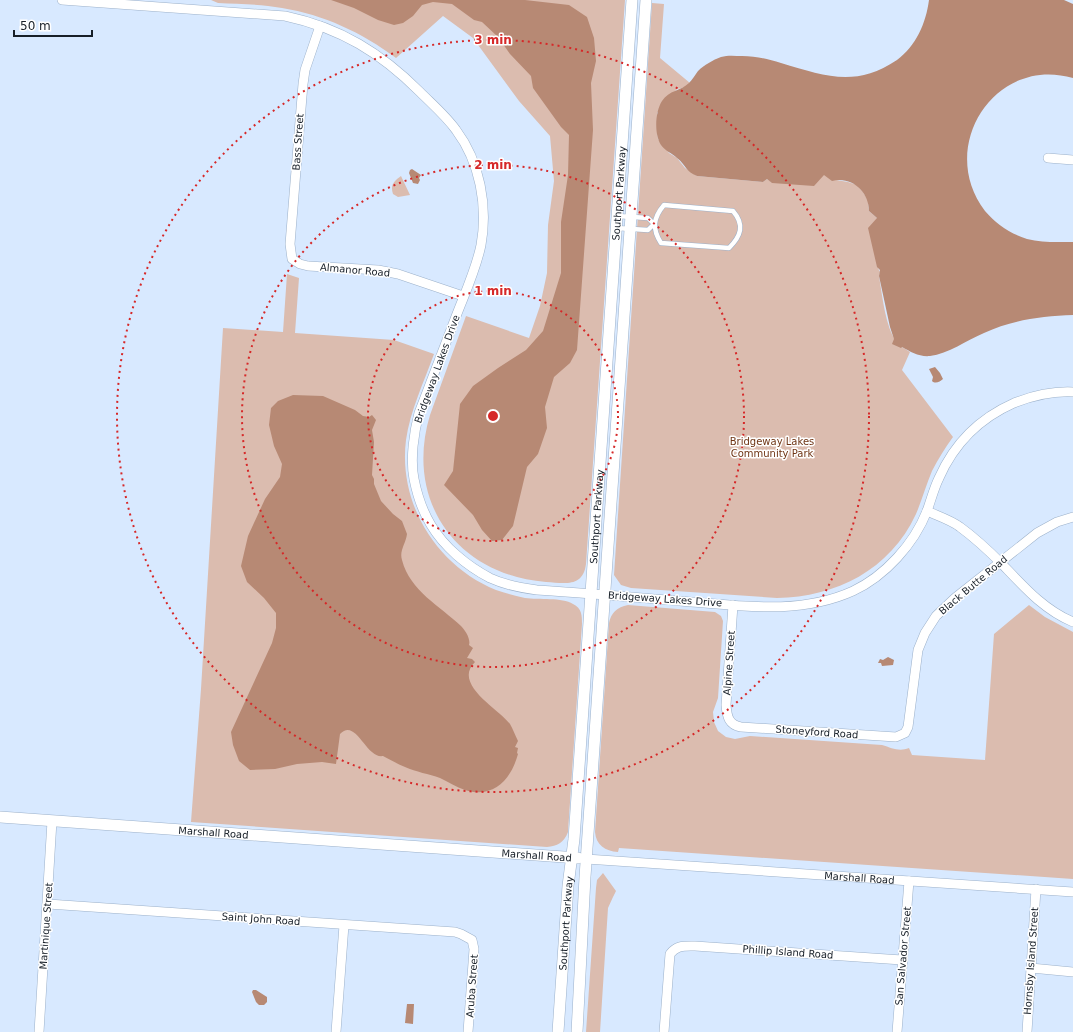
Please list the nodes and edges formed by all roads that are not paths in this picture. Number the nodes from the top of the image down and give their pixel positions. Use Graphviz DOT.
graph roads {
  1 [pos="62,0"];
  2 [pos="632,0"];
  3 [pos="646,0"];
  4 [pos="196,5"];
  5 [pos="320,26"];
  6 [pos="1048,158"];
  7 [pos="1073,160"];
  8 [pos="617,216"];
  9 [pos="630,223"];
  10 [pos="654,224"];
  11 [pos="616,228"];
  12 [pos="292,260"];
  13 [pos="463,296"];
  14 [pos="1073,392"];
  15 [pos="927,510"];
  16 [pos="1073,517"];
  17 [pos="1000,562"];
  18 [pos="590,594"];
  19 [pos="604,595"];
  20 [pos="733,605"];
  21 [pos="1073,622"];
  22 [pos="729,721"];
  23 [pos="905,732"];
  24 [pos="0,817"];
  25 [pos="52,821"];
  26 [pos="572,858"];
  27 [pos="586,858"];
  28 [pos="909,881"];
  29 [pos="1036,889"];
  30 [pos="1073,892"];
  31 [pos="48,904"];
  32 [pos="344,925"];
  33 [pos="472,940"];
  34 [pos="902,960"];
  35 [pos="1031,968"];
  36 [pos="1073,972"];
  37 [pos="39,1032"];
  38 [pos="336,1032"];
  39 [pos="468,1032"];
  40 [pos="558,1032"];
  41 [pos="577,1032"];
  42 [pos="664,1032"];
  43 [pos="897,1032"];
  44 [pos="1027,1032"];
  1 -- 4 [label="street, Bridgeway Lakes Drive"];
  2 -- 8 [label="street, Southport Parkway"];
  3 -- 9 [label="street, Southport Parkway"];
  4 -- 5 [label="street, Bridgeway Lakes Drive"];
  5 -- 12 [label="street, Bass Street"];
  5 -- 13 [label="street, Bridgeway Lakes Drive"];
  6 -- 7 [label="street"];
  8 -- 9 [label="lane"];
  8 -- 11 [label="street, Southport Parkway"];
  9 -- 10 [label="lane"];
  9 -- 10 [label="lane"];
  9 -- 11 [label="lane"];
  9 -- 19 [label="street, Southport Parkway"];
  10 -- 10 [label="lane"];
  11 -- 18 [label="street, Southport Parkway"];
  12 -- 13 [label="street, Almanor Road"];
  13 -- 18 [label="street, Bridgeway Lakes Drive"];
  14 -- 15 [label="street, Bridgeway Lakes Drive"];
  15 -- 17 [label="street"];
  15 -- 20 [label="street, Bridgeway Lakes Drive"];
  16 -- 17 [label="street, Black Butte Road"];
  17 -- 21 [label="street"];
  17 -- 23 [label="street, Black Butte Road"];
  18 -- 19 [label="street, Bridgeway Lakes Drive"];
  18 -- 26 [label="street, Southport Parkway"];
  19 -- 20 [label="street, Bridgeway Lakes Drive"];
  19 -- 27 [label="street, Southport Parkway"];
  20 -- 22 [label="street, Alpine Street"];
  22 -- 23 [label="street, Stoneyford Road"];
  24 -- 25 [label="street, Marshall Road"];
  25 -- 26 [label="street, Marshall Road"];
  25 -- 31 [label="street, Martinique Street"];
  26 -- 27 [label="street, Marshall Road"];
  26 -- 40 [label="street, Southport Parkway"];
  27 -- 28 [label="street, Marshall Road"];
  27 -- 41 [label="street, Southport Parkway"];
  28 -- 29 [label="street, Marshall Road"];
  28 -- 34 [label="street, San Salvador Street"];
  29 -- 30 [label="street, Marshall Road"];
  29 -- 35 [label="street, Hornsby Island Street"];
  31 -- 32 [label="street, Saint John Road"];
  31 -- 37 [label="street, Martinique Street"];
  32 -- 33 [label="street, Saint John Road"];
  32 -- 38 [label="street"];
  33 -- 39 [label="street, Aruba Street"];
  34 -- 42 [label="street, Phillip Island Road"];
  34 -- 43 [label="street, San Salvador Street"];
  35 -- 36 [label="street"];
  35 -- 44 [label="street, Hornsby Island Street"];
}
